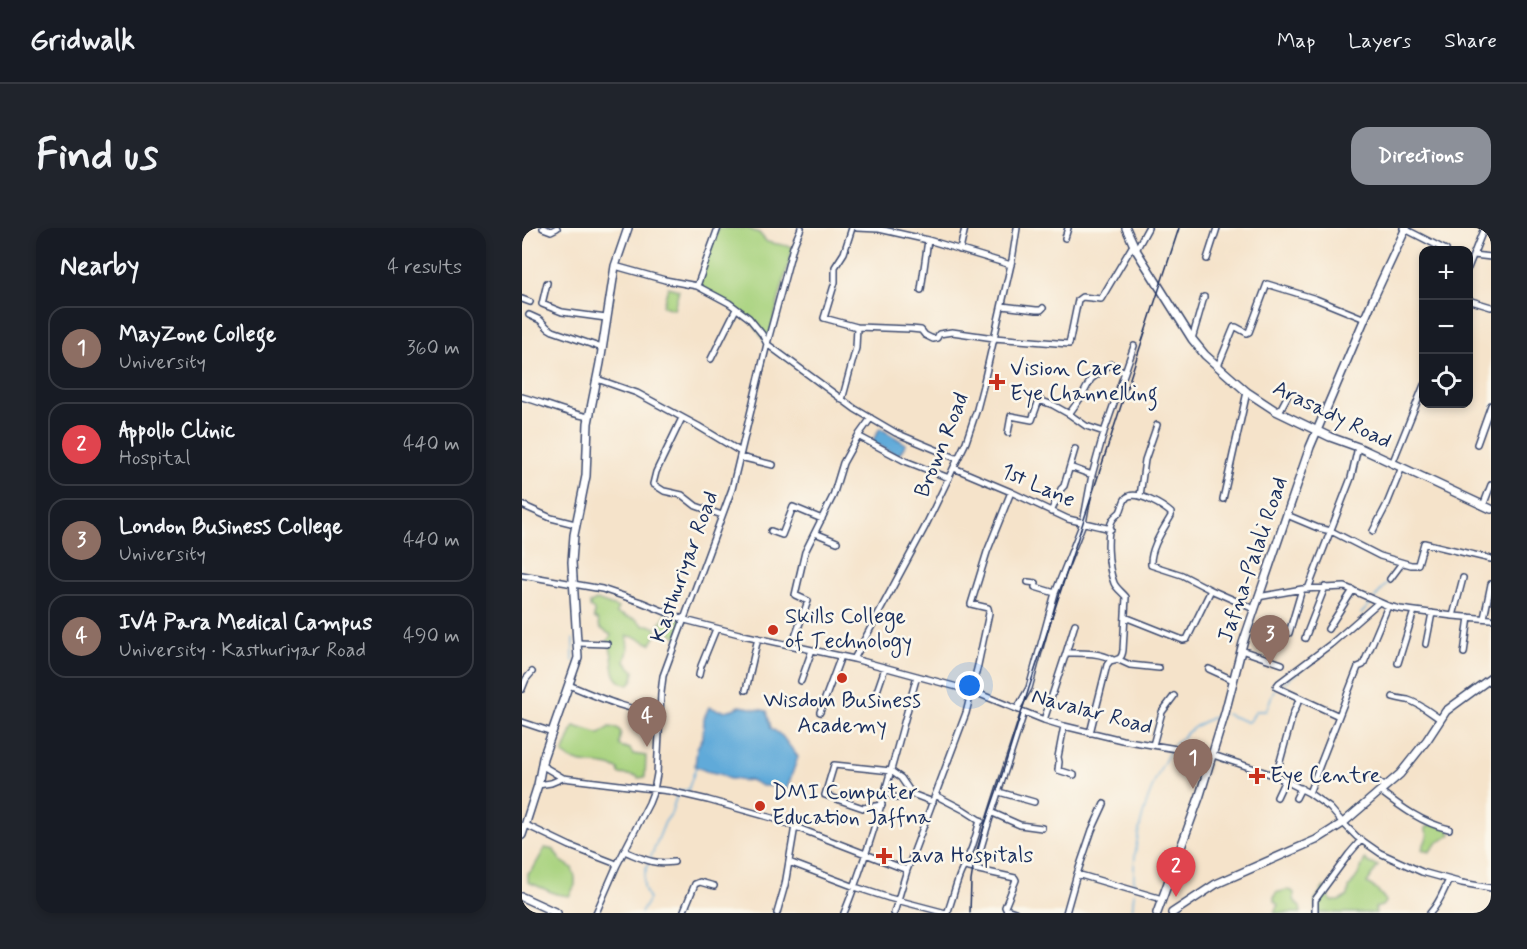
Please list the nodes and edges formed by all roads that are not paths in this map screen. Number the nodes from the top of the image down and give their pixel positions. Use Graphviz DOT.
graph roads {
  1 [pos="543,228"];
  2 [pos="628,228"];
  3 [pos="718,228"];
  4 [pos="801,228"];
  5 [pos="852,228"];
  6 [pos="856,228"];
  7 [pos="880,228"];
  8 [pos="964,228"];
  9 [pos="1017,228"];
  10 [pos="1068,228"];
  11 [pos="1126,228"];
  12 [pos="1148,228"];
  13 [pos="1217,228"];
  14 [pos="1405,228"];
  15 [pos="1484,228"];
  16 [pos="554,230"];
  17 [pos="1065,238"];
  18 [pos="928,240"];
  19 [pos="1439,246"];
  20 [pos="1134,248"];
  21 [pos="960,250"];
  22 [pos="1474,255"];
  23 [pos="1491,257"];
  24 [pos="1207,259"];
  25 [pos="1011,265"];
  26 [pos="615,266"];
  27 [pos="547,283"];
  28 [pos="697,286"];
  29 [pos="921,290"];
  30 [pos="1204,297"];
  31 [pos="522,299"];
  32 [pos="530,302"];
  33 [pos="1473,302"];
  34 [pos="1002,306"];
  35 [pos="1491,307"];
  36 [pos="1043,308"];
  37 [pos="736,309"];
  38 [pos="529,315"];
  39 [pos="606,318"];
  40 [pos="1365,320"];
  41 [pos="857,327"];
  42 [pos="994,338"];
  43 [pos="1192,339"];
  44 [pos="766,344"];
  45 [pos="1134,346"];
  46 [pos="603,348"];
  47 [pos="711,359"];
  48 [pos="1218,366"];
  49 [pos="1124,372"];
  50 [pos="597,379"];
  51 [pos="1247,392"];
  52 [pos="522,397"];
  53 [pos="1287,397"];
  54 [pos="1419,397"];
  55 [pos="842,400"];
  56 [pos="1491,405"];
  57 [pos="1279,412"];
  58 [pos="1069,414"];
  59 [pos="589,417"];
  60 [pos="682,417"];
  61 [pos="871,418"];
  62 [pos="1157,425"];
  63 [pos="1317,430"];
  64 [pos="1104,432"];
  65 [pos="1008,434"];
  66 [pos="858,435"];
  67 [pos="1477,444"];
  68 [pos="1358,447"];
  69 [pos="1075,449"];
  70 [pos="740,454"];
  71 [pos="958,459"];
  72 [pos="1392,464"];
  73 [pos="773,465"];
  74 [pos="1070,467"];
  75 [pos="1402,467"];
  76 [pos="954,468"];
  77 [pos="1092,475"];
  78 [pos="948,478"];
  79 [pos="1491,485"];
  80 [pos="1011,492"];
  81 [pos="1140,496"];
  82 [pos="1223,499"];
  83 [pos="522,505"];
  84 [pos="1483,506"];
  85 [pos="1491,509"];
  86 [pos="1051,512"];
  87 [pos="722,515"];
  88 [pos="1287,515"];
  89 [pos="822,519"];
  90 [pos="575,524"];
  91 [pos="1083,524"];
  92 [pos="1111,529"];
  93 [pos="771,531"];
  94 [pos="1331,531"];
  95 [pos="1373,531"];
  96 [pos="815,533"];
  97 [pos="837,542"];
  98 [pos="1491,559"];
  99 [pos="1402,563"];
  100 [pos="522,575"];
  101 [pos="1463,578"];
  102 [pos="1390,579"];
  103 [pos="1028,582"];
  104 [pos="573,583"];
  105 [pos="1491,584"];
  106 [pos="1326,587"];
  107 [pos="1305,589"];
  108 [pos="1211,590"];
  109 [pos="1353,590"];
  110 [pos="1055,593"];
  111 [pos="1258,597"];
  112 [pos="1379,602"];
  113 [pos="1388,606"];
  114 [pos="1254,609"];
  115 [pos="1414,611"];
  116 [pos="1432,614"];
  117 [pos="1453,616"];
  118 [pos="1125,617"];
  119 [pos="1469,617"];
  120 [pos="1484,618"];
  121 [pos="1491,619"];
  122 [pos="685,620"];
  123 [pos="1075,624"];
  124 [pos="716,629"];
  125 [pos="1328,629"];
  126 [pos="1290,633"];
  127 [pos="758,638"];
  128 [pos="1305,638"];
  129 [pos="578,643"];
  130 [pos="793,643"];
  131 [pos="607,644"];
  132 [pos="1426,644"];
  133 [pos="812,650"];
  134 [pos="1241,650"];
  135 [pos="1464,652"];
  136 [pos="1066,653"];
  137 [pos="842,656"];
  138 [pos="854,659"];
  139 [pos="1116,660"];
  140 [pos="1398,663"];
  141 [pos="1282,664"];
  142 [pos="885,668"];
  143 [pos="1159,668"];
  144 [pos="1209,669"];
  145 [pos="532,672"];
  146 [pos="699,675"];
  147 [pos="917,676"];
  148 [pos="1490,679"];
  149 [pos="1233,680"];
  150 [pos="801,681"];
  151 [pos="568,686"];
  152 [pos="522,689"];
  153 [pos="746,690"];
  154 [pos="972,691"];
  155 [pos="1174,696"];
  156 [pos="875,697"];
  157 [pos="1393,697"];
  158 [pos="1300,698"];
  159 [pos="1017,709"];
  160 [pos="820,712"];
  161 [pos="1024,712"];
  162 [pos="660,713"];
  163 [pos="1339,716"];
  164 [pos="1440,719"];
  165 [pos="1044,720"];
  166 [pos="522,722"];
  167 [pos="1064,726"];
  168 [pos="550,732"];
  169 [pos="1090,733"];
  170 [pos="1153,745"];
  171 [pos="1213,754"];
  172 [pos="542,765"];
  173 [pos="891,771"];
  174 [pos="1074,775"];
  175 [pos="1369,775"];
  176 [pos="1276,776"];
  177 [pos="563,778"];
  178 [pos="1285,780"];
  179 [pos="538,785"];
  180 [pos="1301,788"];
  181 [pos="1382,788"];
  182 [pos="654,790"];
  183 [pos="999,792"];
  184 [pos="886,793"];
  185 [pos="1310,793"];
  186 [pos="912,794"];
  187 [pos="935,795"];
  188 [pos="1277,797"];
  189 [pos="1296,798"];
  190 [pos="933,802"];
  191 [pos="1034,802"];
  192 [pos="1104,804"];
  193 [pos="882,805"];
  194 [pos="995,814"];
  195 [pos="980,820"];
  196 [pos="1343,823"];
  197 [pos="526,825"];
  198 [pos="795,826"];
  199 [pos="1042,828"];
  200 [pos="1449,829"];
  201 [pos="985,832"];
  202 [pos="522,835"];
  203 [pos="1361,840"];
  204 [pos="624,851"];
  205 [pos="865,854"];
  206 [pos="674,862"];
  207 [pos="789,862"];
  208 [pos="614,863"];
  209 [pos="964,867"];
  210 [pos="975,869"];
  211 [pos="908,870"];
  212 [pos="1077,874"];
  213 [pos="1449,880"];
  214 [pos="714,886"];
  215 [pos="855,886"];
  216 [pos="1491,888"];
  217 [pos="522,897"];
  218 [pos="1162,899"];
  219 [pos="898,900"];
  220 [pos="556,913"];
  221 [pos="596,913"];
  222 [pos="683,913"];
  223 [pos="777,913"];
  224 [pos="844,913"];
  225 [pos="894,913"];
  226 [pos="1016,913"];
  227 [pos="1066,913"];
  228 [pos="1157,913"];
  229 [pos="1172,913"];
  230 [pos="1315,913"];
  231 [pos="1430,913"];
  1 -- 16 [label="street"];
  2 -- 26 [label="main road"];
  3 -- 28 [label="street"];
  4 -- 44 [label="street, Kasthuriyar Road"];
  5 -- 41 [label="street"];
  6 -- 7 [label="street"];
  7 -- 18 [label="street"];
  8 -- 21 [label="street"];
  9 -- 25 [label="street, Brown Road"];
  10 -- 17 [label="street"];
  11 -- 20 [label="main road, Arasady Road"];
  12 -- 20 [label="street"];
  13 -- 24 [label="street"];
  14 -- 19 [label="street"];
  14 -- 40 [label="main road, Jafna-Palali Road"];
  15 -- 22 [label="street"];
  18 -- 21 [label="street"];
  18 -- 29 [label="street"];
  20 -- 42 [label="street"];
  20 -- 43 [label="main road, Arasady Road"];
  21 -- 25 [label="street"];
  22 -- 23 [label="street"];
  25 -- 34 [label="street, Brown Road"];
  26 -- 28 [label="street"];
  26 -- 39 [label="main road"];
  27 -- 39 [label="street"];
  28 -- 37 [label="street"];
  30 -- 43 [label="street"];
  31 -- 32 [label="street"];
  33 -- 35 [label="street"];
  34 -- 36 [label="street"];
  34 -- 42 [label="street, Brown Road"];
  37 -- 44 [label="street"];
  37 -- 47 [label="street"];
  38 -- 46 [label="street"];
  39 -- 46 [label="main road"];
  40 -- 48 [label="street"];
  40 -- 63 [label="main road, Jafna-Palali Road"];
  41 -- 42 [label="street"];
  41 -- 55 [label="street"];
  42 -- 71 [label="street, Brown Road"];
  43 -- 48 [label="main road, Arasady Road"];
  44 -- 55 [label="street"];
  44 -- 70 [label="street, Kasthuriyar Road"];
  45 -- 49 [label="street"];
  46 -- 50 [label="main road"];
  48 -- 51 [label="main road, Arasady Road"];
  49 -- 58 [label="street"];
  49 -- 64 [label="street"];
  50 -- 59 [label="main road"];
  50 -- 60 [label="street"];
  51 -- 57 [label="main road, Arasady Road"];
  51 -- 82 [label="street"];
  52 -- 59 [label="street"];
  53 -- 57 [label="street"];
  54 -- 72 [label="street"];
  55 -- 61 [label="street"];
  56 -- 67 [label="street"];
  57 -- 63 [label="main road, Arasady Road"];
  58 -- 64 [label="street"];
  58 -- 65 [label="street"];
  59 -- 90 [label="main road"];
  60 -- 70 [label="street"];
  60 -- 87 [label="street"];
  61 -- 66 [label="street"];
  61 -- 71 [label="street"];
  62 -- 81 [label="street"];
  63 -- 68 [label="main road, Arasady Road"];
  63 -- 88 [label="main road, Jafna-Palali Road"];
  64 -- 77 [label="street"];
  66 -- 78 [label="street"];
  66 -- 89 [label="street"];
  68 -- 72 [label="main road, Arasady Road"];
  68 -- 94 [label="street"];
  69 -- 74 [label="street"];
  70 -- 73 [label="street"];
  70 -- 87 [label="street, Kasthuriyar Road"];
  71 -- 76 [label="street, Brown Road"];
  72 -- 75 [label="main road, Arasady Road"];
  74 -- 77 [label="street"];
  74 -- 86 [label="street"];
  75 -- 84 [label="main road, Arasady Road"];
  75 -- 95 [label="street"];
  76 -- 78 [label="street, Brown Road"];
  76 -- 80 [label="street, 1st Lane"];
  77 -- 91 [label="street"];
  78 -- 138 [label="street, Brown Road"];
  79 -- 84 [label="street"];
  80 -- 86 [label="street, 1st Lane"];
  80 -- 154 [label="street"];
  81 -- 92 [label="street"];
  81 -- 108 [label="street"];
  83 -- 90 [label="street"];
  84 -- 85 [label="main road, Arasady Road"];
  86 -- 91 [label="street, 1st Lane"];
  87 -- 122 [label="street, Kasthuriyar Road"];
  88 -- 94 [label="street"];
  88 -- 111 [label="main road, Jafna-Palali Road"];
  89 -- 93 [label="street"];
  89 -- 96 [label="street"];
  90 -- 104 [label="main road"];
  91 -- 92 [label="street, 1st Lane"];
  91 -- 110 [label="street"];
  92 -- 118 [label="street"];
  94 -- 99 [label="street"];
  94 -- 107 [label="street"];
  96 -- 97 [label="street"];
  96 -- 130 [label="street"];
  98 -- 99 [label="street"];
  99 -- 102 [label="street"];
  100 -- 104 [label="street, Navalar Road"];
  101 -- 117 [label="street"];
  103 -- 110 [label="street"];
  104 -- 122 [label="street, Navalar Road"];
  104 -- 129 [label="main road"];
  105 -- 120 [label="street"];
  106 -- 107 [label="street"];
  106 -- 109 [label="street"];
  106 -- 128 [label="street"];
  107 -- 111 [label="street"];
  107 -- 126 [label="street"];
  108 -- 114 [label="street"];
  108 -- 118 [label="street"];
  109 -- 112 [label="street"];
  109 -- 125 [label="street"];
  110 -- 159 [label="street"];
  111 -- 114 [label="main road, Jafna-Palali Road"];
  112 -- 113 [label="street"];
  112 -- 158 [label="street"];
  113 -- 115 [label="street"];
  113 -- 163 [label="street"];
  114 -- 134 [label="main road, Jafna-Palali Road"];
  115 -- 116 [label="street"];
  115 -- 140 [label="street"];
  116 -- 117 [label="street"];
  116 -- 132 [label="street"];
  117 -- 119 [label="street"];
  118 -- 139 [label="street"];
  119 -- 120 [label="street"];
  119 -- 135 [label="street"];
  120 -- 121 [label="street"];
  122 -- 124 [label="street, Navalar Road"];
  122 -- 162 [label="street, Kasthuriyar Road"];
  123 -- 136 [label="street"];
  124 -- 127 [label="street, Navalar Road"];
  124 -- 146 [label="street"];
  127 -- 130 [label="street, Navalar Road"];
  127 -- 153 [label="street"];
  129 -- 131 [label="street"];
  129 -- 151 [label="main road"];
  130 -- 133 [label="street, Navalar Road"];
  133 -- 137 [label="street, Navalar Road"];
  133 -- 150 [label="street"];
  134 -- 141 [label="street"];
  134 -- 149 [label="main road, Jafna-Palali Road"];
  136 -- 139 [label="street"];
  136 -- 165 [label="street"];
  137 -- 138 [label="street, Navalar Road"];
  137 -- 160 [label="street"];
  138 -- 142 [label="street, Navalar Road"];
  139 -- 143 [label="street"];
  139 -- 169 [label="street"];
  142 -- 147 [label="street, Navalar Road"];
  142 -- 156 [label="street"];
  144 -- 149 [label="street"];
  145 -- 152 [label="street"];
  147 -- 154 [label="street, Navalar Road"];
  147 -- 173 [label="street"];
  148 -- 164 [label="main road"];
  149 -- 171 [label="main road, Jafna-Palali Road"];
  151 -- 162 [label="street"];
  151 -- 168 [label="main road"];
  154 -- 159 [label="street, Navalar Road"];
  154 -- 187 [label="street"];
  155 -- 170 [label="street"];
  157 -- 164 [label="street"];
  158 -- 163 [label="street"];
  158 -- 176 [label="street"];
  159 -- 161 [label="street, Navalar Road"];
  161 -- 165 [label="street, Navalar Road"];
  161 -- 183 [label="street"];
  162 -- 182 [label="street, Kasthuriyar Road"];
  163 -- 185 [label="street"];
  164 -- 181 [label="main road"];
  165 -- 167 [label="street, Navalar Road"];
  166 -- 168 [label="street"];
  167 -- 169 [label="street, Navalar Road"];
  167 -- 174 [label="street"];
  168 -- 172 [label="main road"];
  169 -- 170 [label="street, Navalar Road"];
  170 -- 171 [label="street, Navalar Road"];
  171 -- 176 [label="street, Navalar Road"];
  171 -- 218 [label="main road, Jafna-Palali Road"];
  172 -- 177 [label="street"];
  172 -- 179 [label="main road"];
  173 -- 184 [label="street"];
  173 -- 186 [label="street"];
  173 -- 193 [label="street"];
  175 -- 181 [label="street"];
  176 -- 178 [label="street, Navalar Road"];
  177 -- 179 [label="street"];
  177 -- 182 [label="street"];
  178 -- 180 [label="street, Navalar Road"];
  178 -- 188 [label="street"];
  179 -- 197 [label="main road"];
  180 -- 185 [label="street, Navalar Road"];
  180 -- 189 [label="street"];
  181 -- 196 [label="main road"];
  181 -- 200 [label="street"];
  182 -- 198 [label="street"];
  182 -- 204 [label="street, Kasthuriyar Road"];
  183 -- 191 [label="street"];
  183 -- 201 [label="street"];
  184 -- 186 [label="street"];
  184 -- 193 [label="street"];
  185 -- 196 [label="street, Navalar Road"];
  186 -- 190 [label="street"];
  187 -- 190 [label="street"];
  187 -- 195 [label="street"];
  190 -- 211 [label="street"];
  192 -- 212 [label="street"];
  193 -- 205 [label="street"];
  194 -- 199 [label="street"];
  195 -- 201 [label="street"];
  195 -- 209 [label="street"];
  196 -- 203 [label="street, Navalar Road"];
  196 -- 229 [label="main road"];
  197 -- 202 [label="main road"];
  197 -- 208 [label="street"];
  198 -- 205 [label="street"];
  198 -- 207 [label="street"];
  201 -- 210 [label="street"];
  203 -- 213 [label="street, Navalar Road"];
  203 -- 230 [label="street"];
  204 -- 206 [label="street"];
  204 -- 221 [label="street, Kasthuriyar Road"];
  205 -- 211 [label="street"];
  205 -- 215 [label="street"];
  207 -- 215 [label="street"];
  207 -- 223 [label="street"];
  209 -- 210 [label="street"];
  209 -- 219 [label="street"];
  210 -- 226 [label="street"];
  211 -- 219 [label="street"];
  212 -- 218 [label="street"];
  212 -- 227 [label="street"];
  213 -- 216 [label="street, Navalar Road"];
  213 -- 231 [label="street"];
  214 -- 222 [label="street"];
  215 -- 219 [label="street"];
  215 -- 224 [label="street"];
  217 -- 220 [label="main road"];
  218 -- 228 [label="main road, Jafna-Palali Road"];
  219 -- 225 [label="street"];
}
